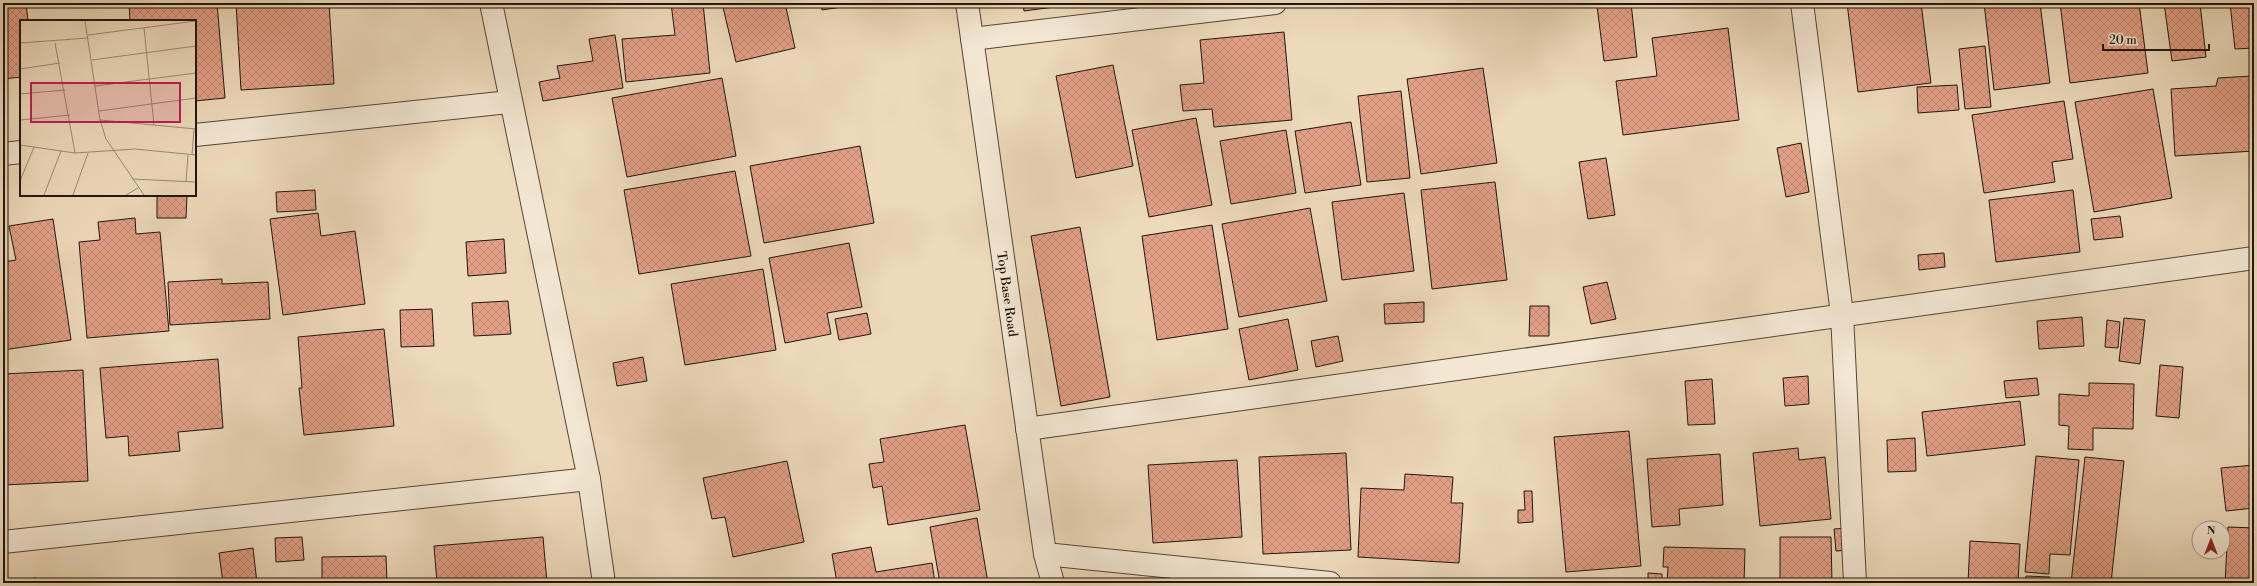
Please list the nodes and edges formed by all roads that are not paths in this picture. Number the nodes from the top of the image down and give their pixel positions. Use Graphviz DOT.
graph roads {
  1 [pos="491,3"];
  2 [pos="967,3"];
  3 [pos="1275,3"];
  4 [pos="1802,3"];
  5 [pos="972,39"];
  6 [pos="510,102"];
  7 [pos="196,134"];
  8 [pos="20,152"];
  9 [pos="3,154"];
  10 [pos="2254,258"];
  11 [pos="1842,314"];
  12 [pos="1027,429"];
  13 [pos="589,479"];
  14 [pos="3,542"];
  15 [pos="1045,554"];
  16 [pos="604,583"];
  17 [pos="1053,583"];
  18 [pos="1330,583"];
  19 [pos="1855,583"];
  1 -- 6 [label="street"];
  2 -- 5 [label="street, Top Base Road"];
  3 -- 5 [label="street"];
  4 -- 11 [label="street"];
  5 -- 12 [label="street, Top Base Road"];
  6 -- 7 [label="street"];
  6 -- 13 [label="street"];
  8 -- 9 [label="street"];
  10 -- 11 [label="street"];
  11 -- 12 [label="street"];
  11 -- 19 [label="street"];
  12 -- 15 [label="street, Top Base Road"];
  13 -- 14 [label="street"];
  13 -- 16 [label="street"];
  15 -- 17 [label="street, Top Base Road"];
  15 -- 18 [label="street"];
}
